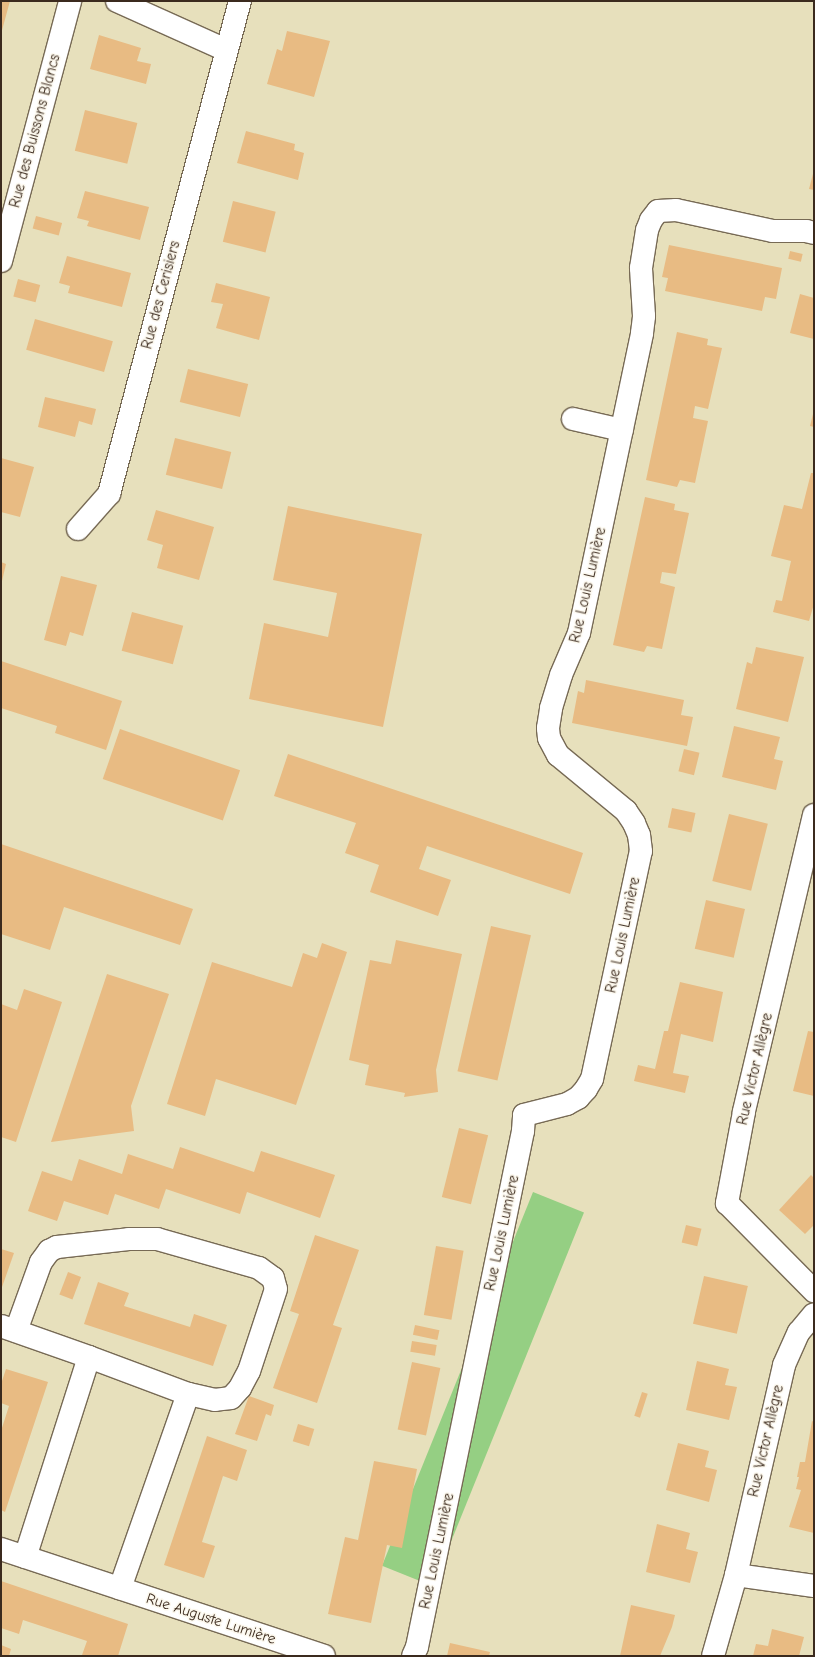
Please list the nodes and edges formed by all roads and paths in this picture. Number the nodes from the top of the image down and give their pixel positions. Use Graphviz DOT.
graph roads {
  1 [pos="70,1"];
  2 [pos="117,1"];
  3 [pos="240,1"];
  4 [pos="226,50"];
  5 [pos="814,233"];
  6 [pos="1,261"];
  7 [pos="573,419"];
  8 [pos="622,430"];
  9 [pos="78,529"];
  10 [pos="814,815"];
  11 [pos="814,1291"];
  12 [pos="814,1314"];
  13 [pos="9,1328"];
  14 [pos="89,1357"];
  15 [pos="188,1394"];
  16 [pos="1,1549"];
  17 [pos="24,1557"];
  18 [pos="736,1575"];
  19 [pos="814,1586"];
  20 [pos="120,1588"];
  21 [pos="324,1656"];
  22 [pos="413,1656"];
  23 [pos="713,1656"];
  1 -- 6 [label="street, Rue des Buissons Blancs"];
  2 -- 4 [label="street"];
  3 -- 4 [label="street, Rue des Cerisiers"];
  4 -- 9 [label="street, Rue des Cerisiers"];
  5 -- 8 [label="street, Rue Louis Lumière"];
  7 -- 8 [label="street"];
  8 -- 22 [label="street, Rue Louis Lumière"];
  10 -- 11 [label="street, Rue Victor Allègre"];
  12 -- 18 [label="street, Rue Victor Allègre"];
  13 -- 14 [label="street"];
  13 -- 15 [label="street"];
  14 -- 15 [label="street"];
  14 -- 17 [label="street"];
  15 -- 20 [label="street"];
  16 -- 17 [label="street, Rue Auguste Lumière"];
  17 -- 20 [label="street, Rue Auguste Lumière"];
  18 -- 19 [label="street"];
  18 -- 23 [label="street, Rue Victor Allègre"];
  20 -- 21 [label="street, Rue Auguste Lumière"];
}
